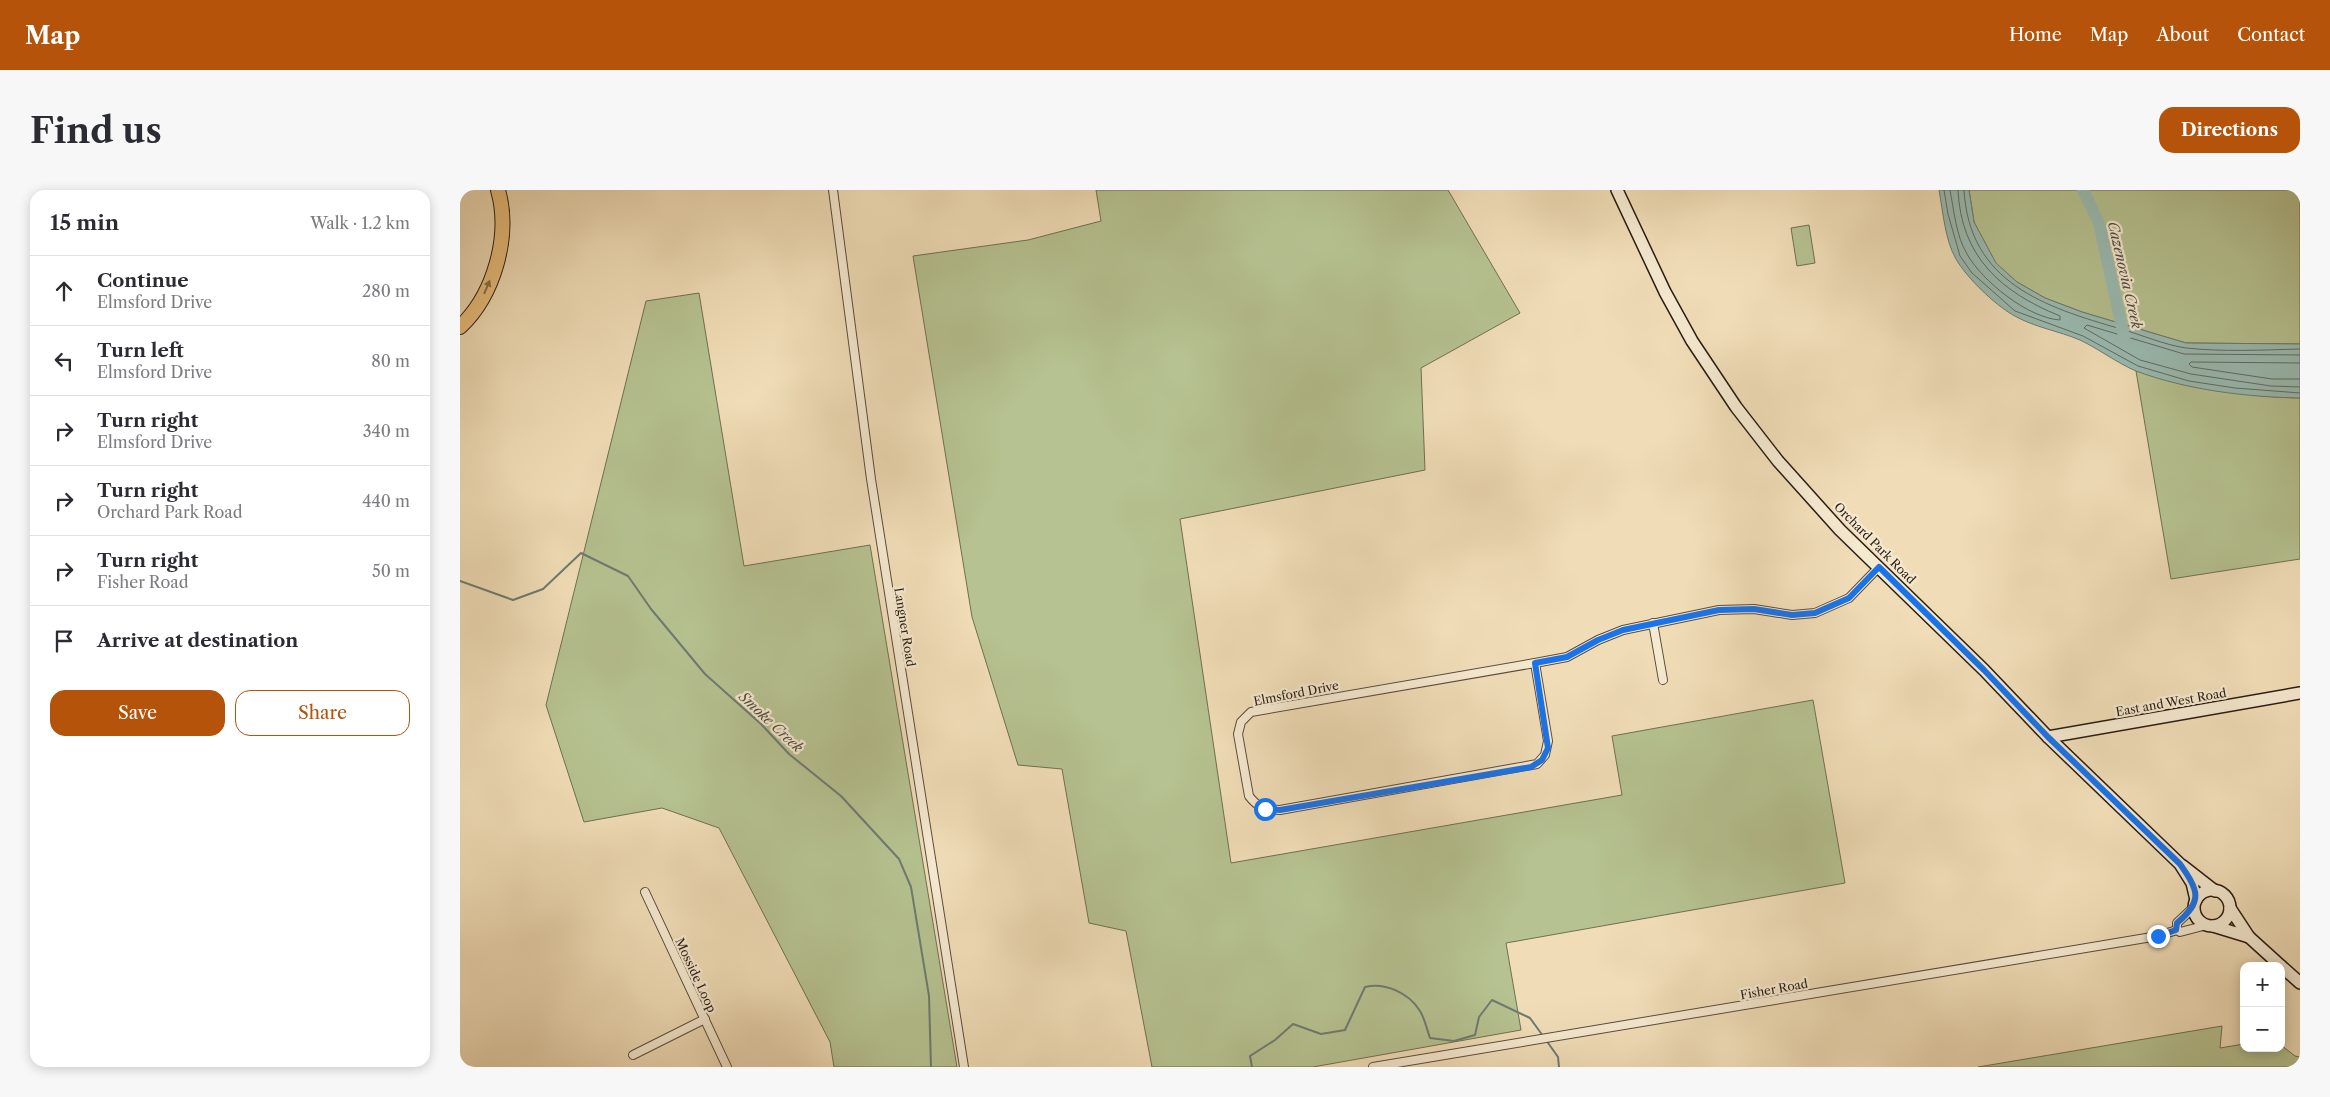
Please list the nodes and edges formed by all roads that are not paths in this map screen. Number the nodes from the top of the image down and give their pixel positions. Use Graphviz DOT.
graph roads {
  1 [pos="498,190"];
  2 [pos="833,190"];
  3 [pos="1616,190"];
  4 [pos="460,328"];
  5 [pos="1879,567"];
  6 [pos="1653,623"];
  7 [pos="1535,663"];
  8 [pos="1663,680"];
  9 [pos="2300,694"];
  10 [pos="2048,737"];
  11 [pos="2180,864"];
  12 [pos="2215,891"];
  13 [pos="645,892"];
  14 [pos="2195,904"];
  15 [pos="2230,908"];
  16 [pos="2210,925"];
  17 [pos="2176,930"];
  18 [pos="2249,936"];
  19 [pos="2277,962"];
  20 [pos="2285,970"];
  21 [pos="2300,984"];
  22 [pos="705,1019"];
  23 [pos="633,1055"];
  24 [pos="727,1067"];
  25 [pos="964,1067"];
  26 [pos="1374,1067"];
  4 -- 1 [label="highway, one-way"];
  2 -- 25 [label="street, Langner Road"];
  3 -- 5 [label="main road, Orchard Park Road"];
  5 -- 6 [label="street, Elmsford Drive"];
  5 -- 10 [label="main road, Orchard Park Road"];
  6 -- 7 [label="street, Elmsford Drive"];
  6 -- 8 [label="street"];
  7 -- 7 [label="street, Elmsford Drive"];
  9 -- 10 [label="main road, East and West Road"];
  10 -- 11 [label="main road, Orchard Park Road"];
  11 -- 12 [label="main road, Orchard Park Road"];
  11 -- 14 [label="main road, Orchard Park Road"];
  12 -- 14 [label="main road"];
  12 -- 15 [label="main road"];
  13 -- 22 [label="street, Mosside Loop"];
  14 -- 16 [label="main road"];
  14 -- 17 [label="street"];
  15 -- 16 [label="main road"];
  15 -- 18 [label="main road"];
  16 -- 17 [label="street, Fisher Road"];
  16 -- 18 [label="main road"];
  17 -- 26 [label="street, Fisher Road"];
  18 -- 19 [label="main road"];
  20 -- 21 [label="main road"];
  22 -- 23 [label="street"];
  22 -- 24 [label="street, Mosside Loop"];
}
